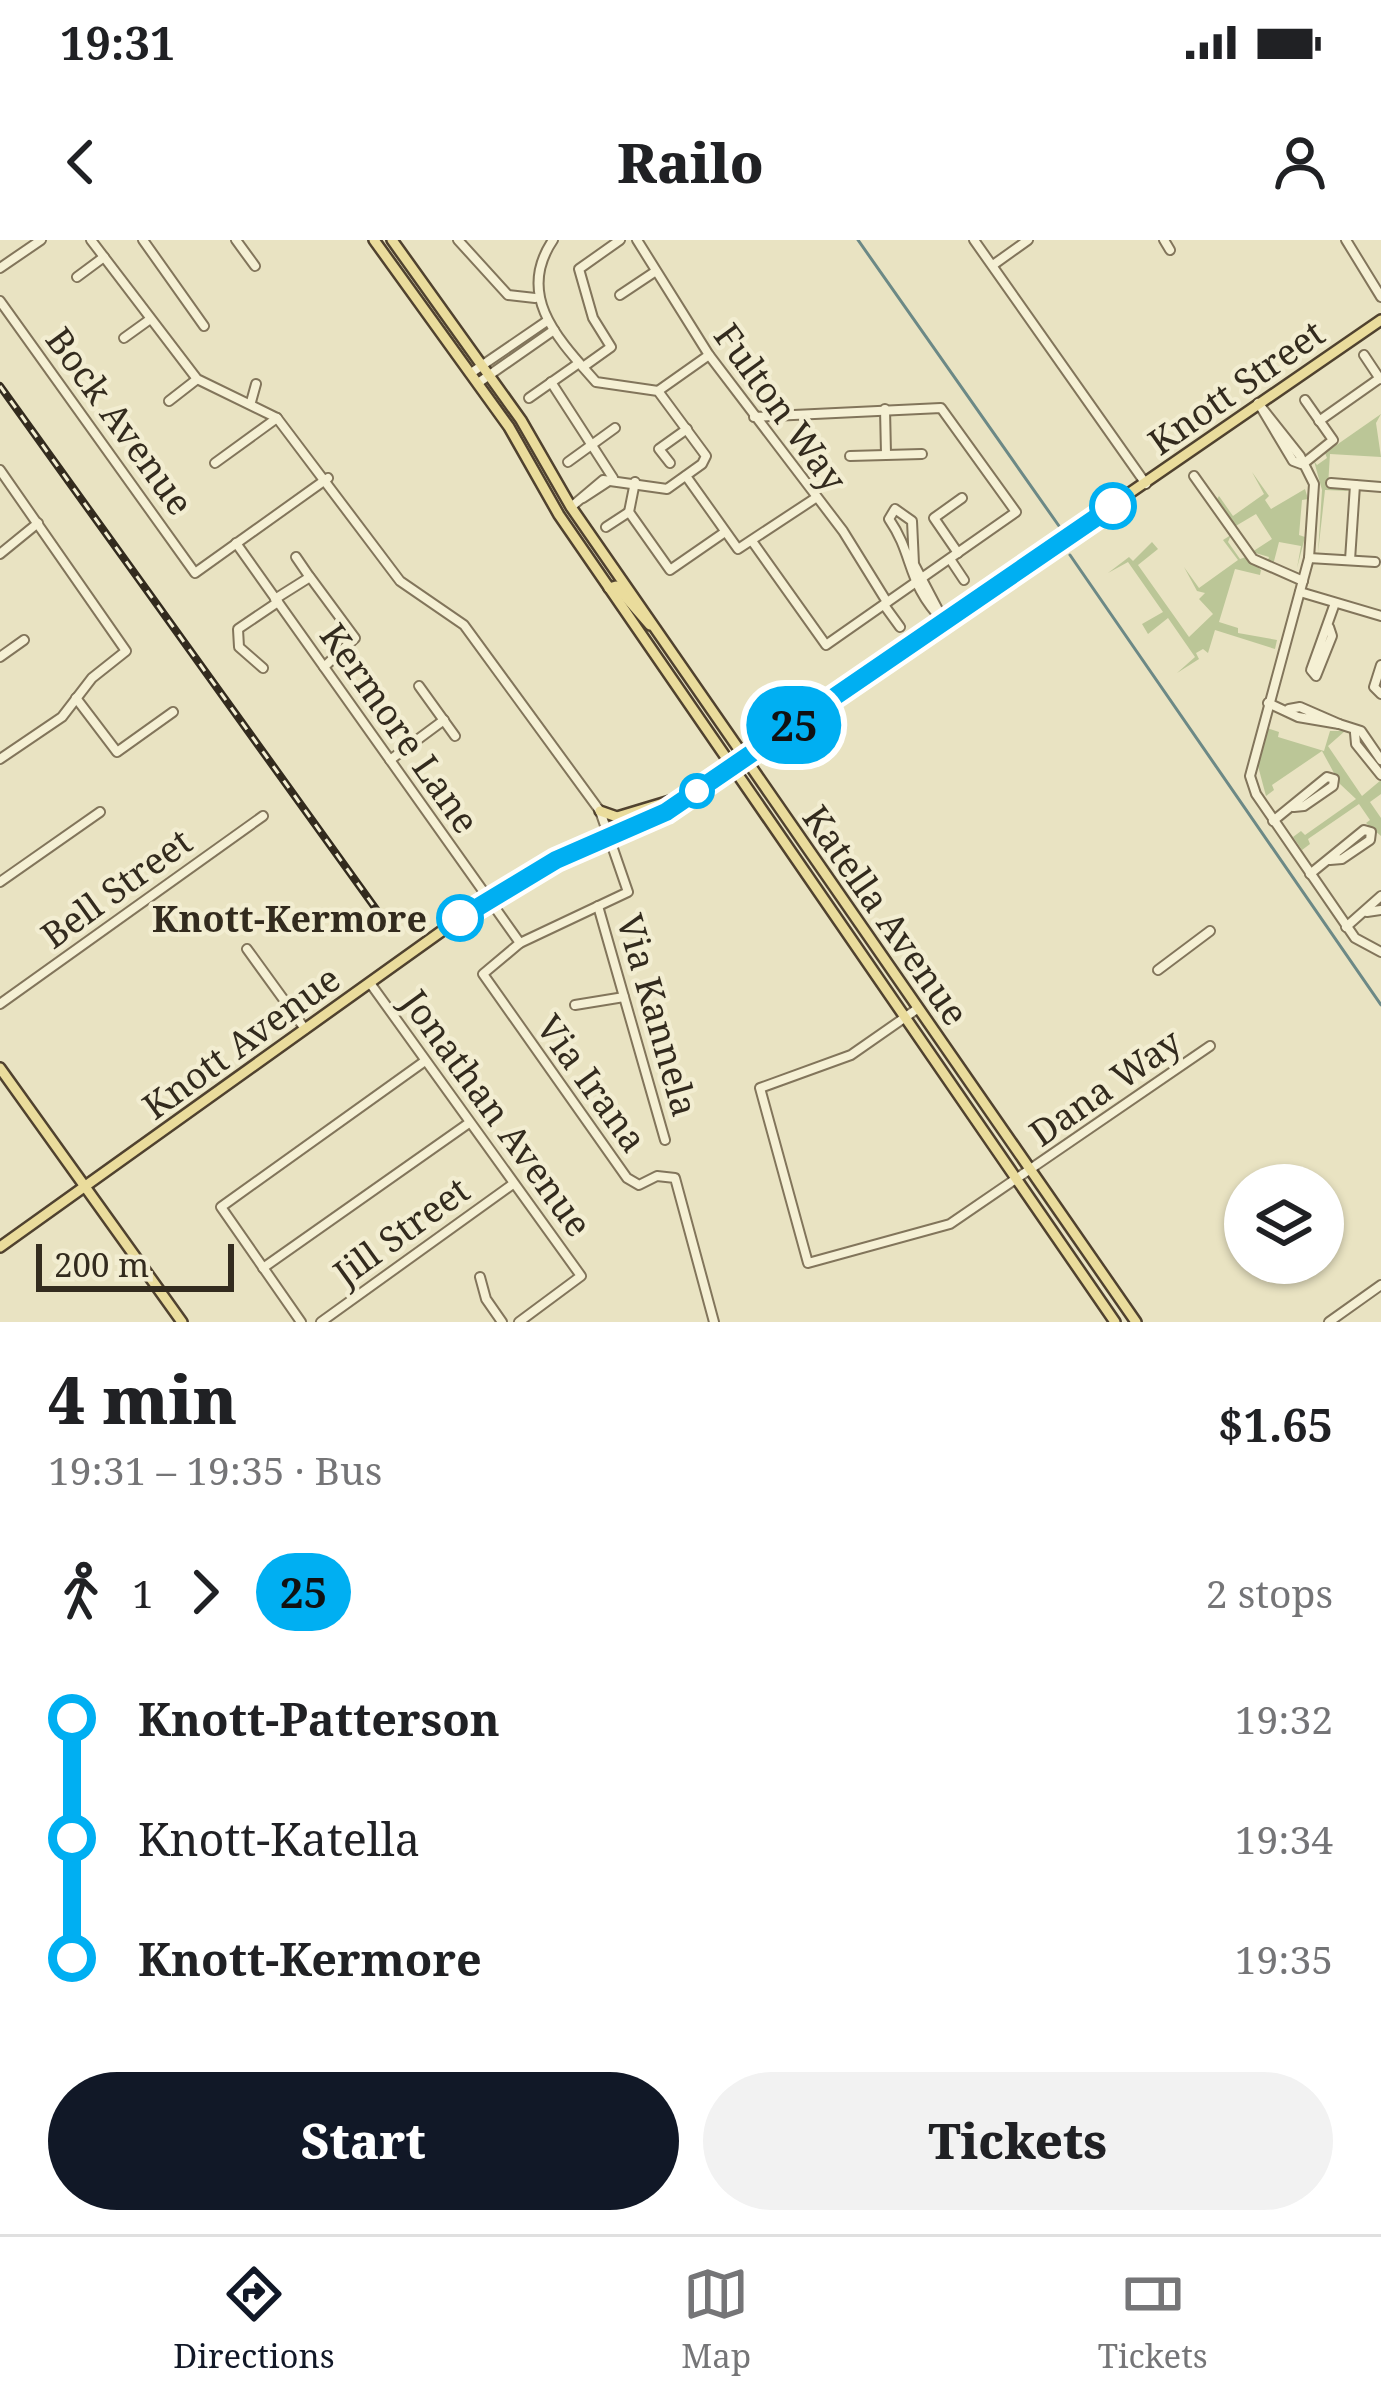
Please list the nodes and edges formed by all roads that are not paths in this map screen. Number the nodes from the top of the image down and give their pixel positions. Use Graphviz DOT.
graph roads {
  1 [pos="41,240"];
  2 [pos="91,240"];
  3 [pos="143,240"];
  4 [pos="236,240"];
  5 [pos="374,240"];
  6 [pos="392,240"];
  7 [pos="458,240"];
  8 [pos="553,240"];
  9 [pos="620,240"];
  10 [pos="637,240"];
  11 [pos="974,240"];
  12 [pos="1028,240"];
  13 [pos="1164,240"];
  14 [pos="1346,240"];
  15 [pos="1170,250"];
  16 [pos="104,257"];
  17 [pos="993,265"];
  18 [pos="255,266"];
  19 [pos="0,268"];
  20 [pos="653,273"];
  21 [pos="77,277"];
  22 [pos="620,295"];
  23 [pos="1381,297"];
  24 [pos="535,298"];
  25 [pos="0,301"];
  26 [pos="148,320"];
  27 [pos="1381,320"];
  28 [pos="204,326"];
  29 [pos="550,326"];
  30 [pos="124,338"];
  31 [pos="709,355"];
  32 [pos="1364,355"];
  33 [pos="581,365"];
  34 [pos="486,371"];
  35 [pos="475,378"];
  36 [pos="1380,379"];
  37 [pos="197,380"];
  38 [pos="551,382"];
  39 [pos="256,384"];
  40 [pos="658,391"];
  41 [pos="529,398"];
  42 [pos="1305,400"];
  43 [pos="169,401"];
  44 [pos="250,402"];
  45 [pos="1258,403"];
  46 [pos="885,409"];
  47 [pos="277,418"];
  48 [pos="754,418"];
  49 [pos="1319,421"];
  50 [pos="615,428"];
  51 [pos="687,429"];
  52 [pos="590,446"];
  53 [pos="886,454"];
  54 [pos="922,454"];
  55 [pos="850,456"];
  56 [pos="568,462"];
  57 [pos="670,463"];
  58 [pos="215,464"];
  59 [pos="1303,464"];
  60 [pos="0,470"];
  61 [pos="686,476"];
  62 [pos="1194,476"];
  63 [pos="328,478"];
  64 [pos="613,478"];
  65 [pos="635,482"];
  66 [pos="1331,483"];
  67 [pos="1146,484"];
  68 [pos="1355,485"];
  69 [pos="1381,487"];
  70 [pos="962,498"];
  71 [pos="814,499"];
  72 [pos="571,507"];
  73 [pos="629,512"];
  74 [pos="38,524"];
  75 [pos="606,527"];
  76 [pos="724,532"];
  77 [pos="905,538"];
  78 [pos="752,542"];
  79 [pos="236,543"];
  80 [pos="0,554"];
  81 [pos="954,556"];
  82 [pos="296,557"];
  83 [pos="1310,558"];
  84 [pos="1350,560"];
  85 [pos="1375,562"];
  86 [pos="310,577"];
  87 [pos="916,580"];
  88 [pos="964,580"];
  89 [pos="1303,581"];
  90 [pos="609,588"];
  91 [pos="1300,592"];
  92 [pos="277,601"];
  93 [pos="885,603"];
  94 [pos="1335,603"];
  95 [pos="1381,616"];
  96 [pos="945,623"];
  97 [pos="900,627"];
  98 [pos="1328,627"];
  99 [pos="654,628"];
  100 [pos="24,640"];
  101 [pos="0,657"];
  102 [pos="1381,665"];
  103 [pos="324,667"];
  104 [pos="263,668"];
  105 [pos="419,686"];
  106 [pos="1381,694"];
  107 [pos="76,698"];
  108 [pos="1268,703"];
  109 [pos="173,712"];
  110 [pos="444,720"];
  111 [pos="1355,733"];
  112 [pos="455,736"];
  113 [pos="745,758"];
  114 [pos="0,759"];
  115 [pos="390,760"];
  116 [pos="1381,760"];
  117 [pos="733,766"];
  118 [pos="1381,775"];
  119 [pos="691,795"];
  120 [pos="1294,807"];
  121 [pos="600,811"];
  122 [pos="100,812"];
  123 [pos="263,816"];
  124 [pos="1274,821"];
  125 [pos="611,835"];
  126 [pos="1330,860"];
  127 [pos="1310,874"];
  128 [pos="0,882"];
  129 [pos="1381,896"];
  130 [pos="488,898"];
  131 [pos="598,905"];
  132 [pos="1381,910"];
  133 [pos="1367,913"];
  134 [pos="1346,928"];
  135 [pos="1210,931"];
  136 [pos="520,943"];
  137 [pos="247,949"];
  138 [pos="1381,952"];
  139 [pos="1158,970"];
  140 [pos="370,982"];
  141 [pos="624,997"];
  142 [pos="0,1004"];
  143 [pos="575,1005"];
  144 [pos="917,1010"];
  145 [pos="905,1018"];
  146 [pos="305,1029"];
  147 [pos="1210,1046"];
  148 [pos="425,1061"];
  149 [pos="0,1068"];
  150 [pos="469,1124"];
  151 [pos="665,1140"];
  152 [pos="1032,1172"];
  153 [pos="1017,1182"];
  154 [pos="513,1184"];
  155 [pos="85,1186"];
  156 [pos="0,1247"];
  157 [pos="263,1268"];
  158 [pos="480,1277"];
  159 [pos="1381,1286"];
  160 [pos="525,1320"];
  161 [pos="182,1322"];
  162 [pos="302,1322"];
  163 [pos="321,1322"];
  164 [pos="502,1322"];
  165 [pos="714,1322"];
  166 [pos="1115,1322"];
  167 [pos="1136,1322"];
  168 [pos="1328,1322"];
  1 -- 19 [label="street"];
  2 -- 16 [label="street"];
  3 -- 28 [label="street"];
  4 -- 18 [label="street"];
  5 -- 35 [label="main road, Katella Avenue"];
  6 -- 34 [label="main road, Katella Avenue"];
  7 -- 24 [label="street"];
  8 -- 24 [label="street"];
  9 -- 33 [label="street"];
  10 -- 20 [label="street, Fulton Way"];
  11 -- 17 [label="street"];
  12 -- 17 [label="street"];
  13 -- 15 [label="street"];
  14 -- 23 [label="street"];
  16 -- 21 [label="street"];
  16 -- 26 [label="street"];
  17 -- 67 [label="street"];
  20 -- 22 [label="street"];
  20 -- 31 [label="street, Fulton Way"];
  24 -- 29 [label="street"];
  25 -- 79 [label="street, Bock Avenue"];
  26 -- 30 [label="street"];
  26 -- 37 [label="street"];
  27 -- 45 [label="main road, Knott Street"];
  29 -- 33 [label="street"];
  29 -- 34 [label="street"];
  31 -- 40 [label="street"];
  31 -- 48 [label="street, Fulton Way"];
  32 -- 36 [label="street"];
  33 -- 38 [label="street"];
  33 -- 40 [label="street"];
  34 -- 35 [label="street"];
  34 -- 72 [label="main road, Katella Avenue"];
  35 -- 90 [label="main road, Katella Avenue"];
  36 -- 49 [label="street"];
  37 -- 43 [label="street"];
  37 -- 44 [label="street"];
  38 -- 41 [label="street"];
  38 -- 52 [label="street"];
  39 -- 44 [label="street"];
  40 -- 51 [label="street"];
  42 -- 49 [label="street"];
  44 -- 47 [label="street"];
  45 -- 59 [label="street"];
  45 -- 67 [label="main road, Knott Street"];
  46 -- 48 [label="street"];
  46 -- 53 [label="street"];
  46 -- 81 [label="street"];
  47 -- 58 [label="street"];
  47 -- 63 [label="street"];
  48 -- 71 [label="street, Fulton Way"];
  49 -- 59 [label="street"];
  50 -- 52 [label="street"];
  51 -- 57 [label="street"];
  51 -- 61 [label="street"];
  52 -- 56 [label="street"];
  52 -- 64 [label="street"];
  53 -- 54 [label="street"];
  53 -- 55 [label="street"];
  59 -- 83 [label="street"];
  60 -- 74 [label="street"];
  61 -- 65 [label="street"];
  61 -- 76 [label="street"];
  62 -- 89 [label="street"];
  63 -- 79 [label="street"];
  63 -- 121 [label="street"];
  64 -- 65 [label="street"];
  64 -- 72 [label="street"];
  65 -- 73 [label="street"];
  66 -- 68 [label="street"];
  67 -- 96 [label="main road, Knott Street"];
  68 -- 69 [label="street"];
  68 -- 84 [label="street"];
  70 -- 81 [label="street"];
  71 -- 78 [label="street"];
  71 -- 93 [label="street, Fulton Way"];
  72 -- 99 [label="main road, Katella Avenue"];
  73 -- 75 [label="street"];
  73 -- 76 [label="street"];
  74 -- 80 [label="street"];
  74 -- 107 [label="street"];
  76 -- 78 [label="street"];
  77 -- 87 [label="street"];
  78 -- 93 [label="street"];
  79 -- 92 [label="street, Kermore Lane"];
  81 -- 87 [label="street"];
  81 -- 88 [label="street"];
  82 -- 86 [label="street"];
  83 -- 84 [label="street"];
  83 -- 89 [label="street"];
  84 -- 85 [label="street"];
  86 -- 92 [label="street"];
  86 -- 103 [label="street"];
  87 -- 93 [label="street"];
  87 -- 96 [label="street"];
  89 -- 91 [label="street"];
  90 -- 99 [label="main road"];
  90 -- 117 [label="main road, Katella Avenue"];
  91 -- 94 [label="street"];
  91 -- 108 [label="street"];
  92 -- 103 [label="street, Kermore Lane"];
  92 -- 104 [label="street"];
  93 -- 97 [label="street, Fulton Way"];
  94 -- 95 [label="street"];
  94 -- 98 [label="street"];
  96 -- 113 [label="main road, Knott Avenue"];
  98 -- 98 [label="street"];
  99 -- 113 [label="main road, Katella Avenue"];
  100 -- 101 [label="street"];
  102 -- 106 [label="street"];
  103 -- 115 [label="street, Kermore Lane"];
  105 -- 110 [label="street"];
  107 -- 109 [label="street"];
  107 -- 114 [label="street"];
  108 -- 111 [label="street"];
  108 -- 124 [label="street"];
  110 -- 112 [label="street"];
  110 -- 115 [label="street"];
  111 -- 116 [label="street"];
  111 -- 118 [label="street"];
  113 -- 117 [label="main road, Knott Avenue"];
  113 -- 144 [label="main road, Katella Avenue"];
  115 -- 130 [label="street, Kermore Lane"];
  117 -- 119 [label="main road, Knott Avenue"];
  117 -- 145 [label="main road, Katella Avenue"];
  119 -- 121 [label="main road"];
  119 -- 125 [label="main road, Knott Avenue"];
  120 -- 120 [label="street"];
  120 -- 124 [label="street"];
  121 -- 125 [label="street"];
  122 -- 128 [label="street"];
  123 -- 142 [label="street, Bell Street"];
  124 -- 127 [label="street"];
  125 -- 130 [label="main road, Knott Avenue"];
  125 -- 131 [label="street"];
  126 -- 126 [label="street"];
  126 -- 127 [label="street"];
  127 -- 134 [label="street"];
  129 -- 133 [label="street"];
  130 -- 136 [label="street, Kermore Lane"];
  130 -- 140 [label="main road, Knott Avenue"];
  131 -- 136 [label="street"];
  131 -- 141 [label="street, Via Kannela"];
  132 -- 133 [label="street"];
  133 -- 134 [label="street"];
  134 -- 138 [label="street"];
  135 -- 139 [label="street"];
  136 -- 165 [label="street, Via Irana"];
  137 -- 146 [label="street"];
  140 -- 146 [label="main road, Knott Avenue"];
  140 -- 148 [label="street, Jonathan Avenue"];
  141 -- 143 [label="street"];
  141 -- 151 [label="street, Via Kannela"];
  144 -- 145 [label="street"];
  144 -- 152 [label="main road, Katella Avenue"];
  145 -- 153 [label="main road, Katella Avenue"];
  145 -- 153 [label="street, Dana Way"];
  146 -- 155 [label="main road, Knott Avenue"];
  147 -- 152 [label="street, Dana Way"];
  148 -- 150 [label="street, Jonathan Avenue"];
  148 -- 157 [label="street"];
  149 -- 155 [label="main road"];
  150 -- 154 [label="street, Jonathan Avenue"];
  150 -- 157 [label="street"];
  152 -- 153 [label="street, Dana Way"];
  152 -- 167 [label="main road, Katella Avenue"];
  153 -- 166 [label="main road, Katella Avenue"];
  154 -- 160 [label="street, Jonathan Avenue"];
  154 -- 163 [label="street, Jill Street"];
  155 -- 156 [label="main road, Knott Avenue"];
  155 -- 161 [label="main road"];
  157 -- 162 [label="street"];
  158 -- 164 [label="street"];
  159 -- 168 [label="street"];
}
